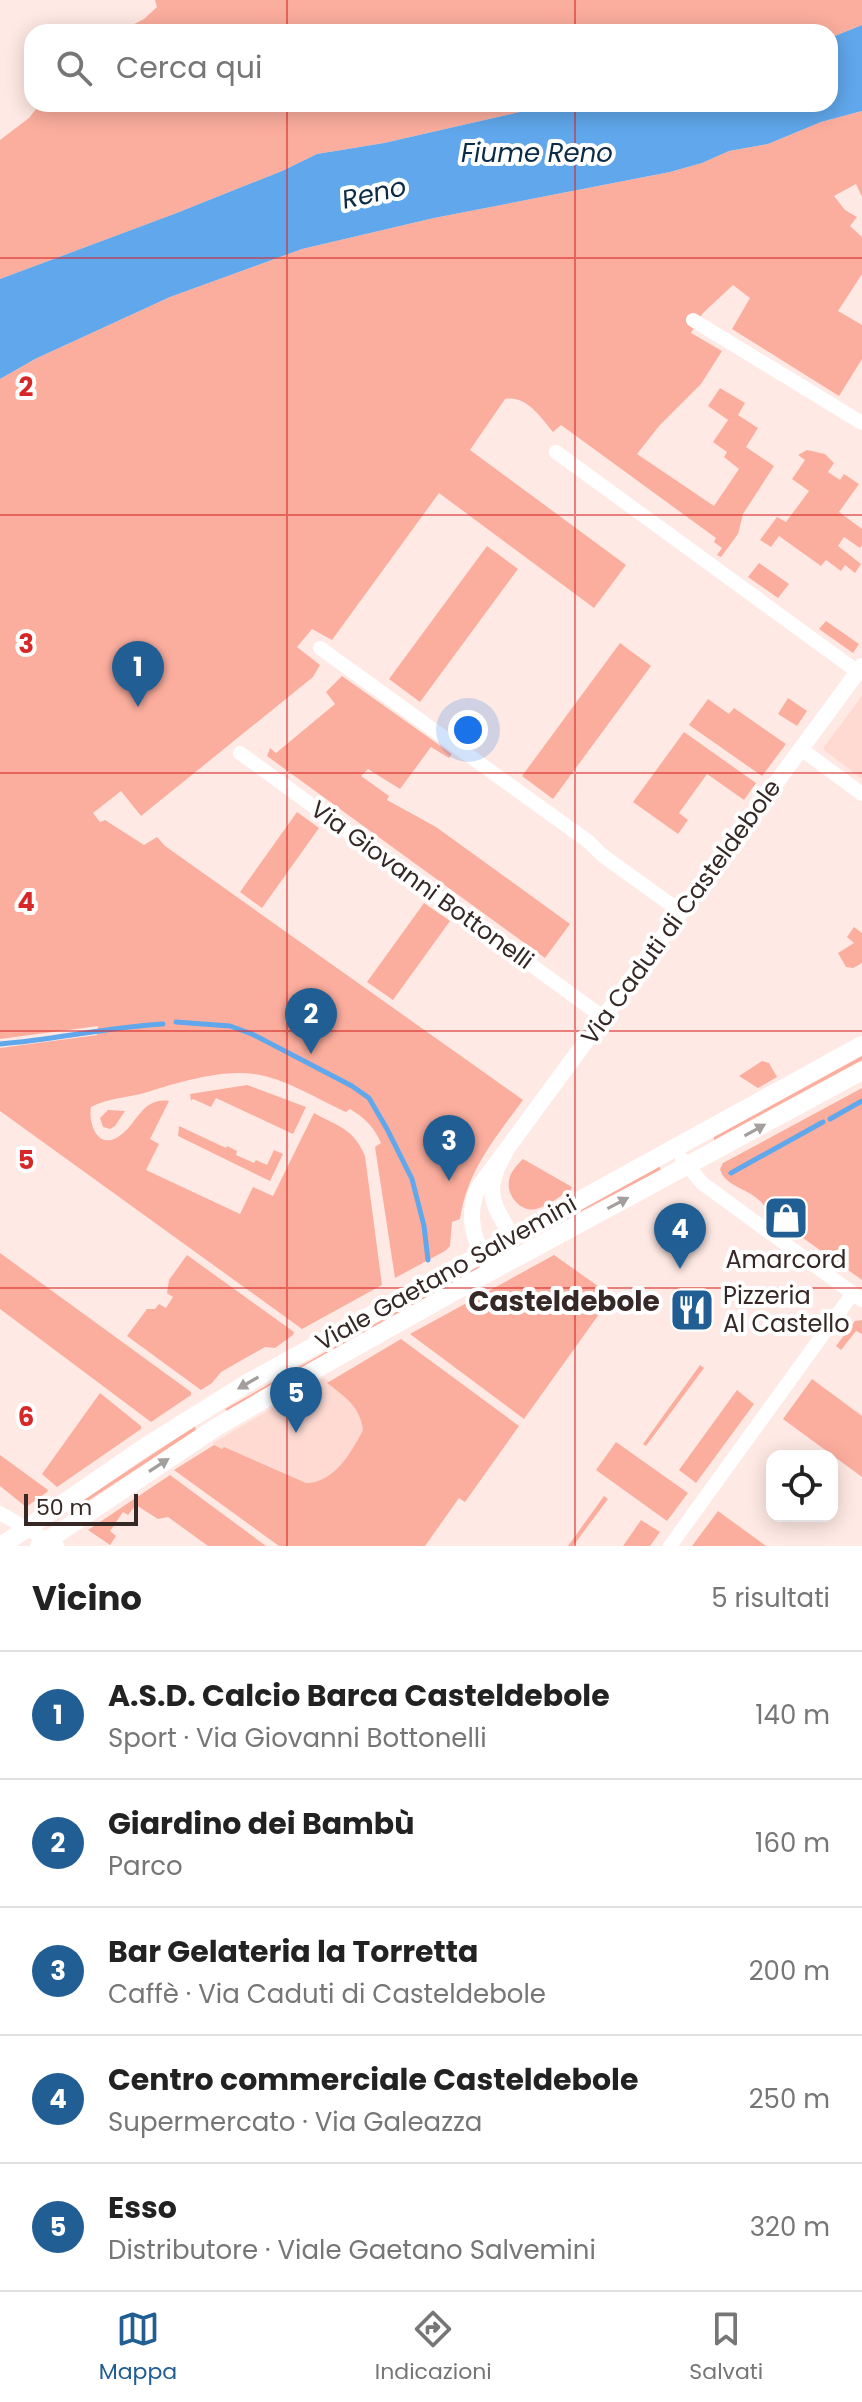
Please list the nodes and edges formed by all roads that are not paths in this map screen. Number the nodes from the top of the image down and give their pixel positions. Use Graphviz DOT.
graph roads {
  1 [pos="693,320"];
  2 [pos="862,423"];
  3 [pos="556,452"];
  4 [pos="320,648"];
  5 [pos="860,669"];
  6 [pos="801,749"];
  7 [pos="240,753"];
  8 [pos="862,794"];
  9 [pos="681,912"];
  10 [pos="604,1018"];
  11 [pos="862,1045"];
  12 [pos="862,1071"];
  13 [pos="675,1148"];
  14 [pos="505,1153"];
  15 [pos="687,1167"];
  16 [pos="512,1237"];
  17 [pos="483,1253"];
  18 [pos="507,1263"];
  19 [pos="857,1297"];
  20 [pos="204,1409"];
  21 [pos="215,1428"];
  22 [pos="0,1513"];
  23 [pos="26,1528"];
  24 [pos="48,1544"];
  25 [pos="1,1546"];
  26 [pos="670,1546"];
  1 -- 2 [label="street"];
  3 -- 5 [label="street, Via Caduti di Casteldebole"];
  4 -- 9 [label="street"];
  5 -- 6 [label="street, Via Caduti di Casteldebole"];
  6 -- 8 [label="street"];
  6 -- 9 [label="street, Via Caduti di Casteldebole"];
  7 -- 10 [label="street, Via Giovanni Bottonelli"];
  9 -- 10 [label="street, Via Caduti di Casteldebole"];
  10 -- 14 [label="street, Via Caduti di Casteldebole"];
  11 -- 13 [label="main road, Viale Gaetano Salvemini"];
  15 -- 12 [label="main road, Viale Gaetano Salvemini, one-way"];
  13 -- 15 [label="street"];
  13 -- 16 [label="main road, Viale Gaetano Salvemini"];
  14 -- 16 [label="street, Via Caduti di Casteldebole"];
  14 -- 17 [label="street, Via Caduti di Casteldebole"];
  18 -- 15 [label="main road, Viale Gaetano Salvemini, one-way"];
  15 -- 19 [label="street"];
  16 -- 17 [label="main road, Viale Gaetano Salvemini"];
  16 -- 18 [label="street"];
  17 -- 18 [label="street"];
  17 -- 20 [label="main road, Viale Gaetano Salvemini, one-way"];
  18 -- 21 [label="main road, Viale Gaetano Salvemini"];
  19 -- 26 [label="street"];
  20 -- 21 [label="main road"];
  20 -- 23 [label="main road, Viale Gaetano Salvemini"];
  24 -- 21 [label="main road, Viale Gaetano Salvemini, one-way"];
  22 -- 23 [label="street"];
  23 -- 24 [label="street"];
  23 -- 25 [label="main road, Viale Gaetano Salvemini"];
}
